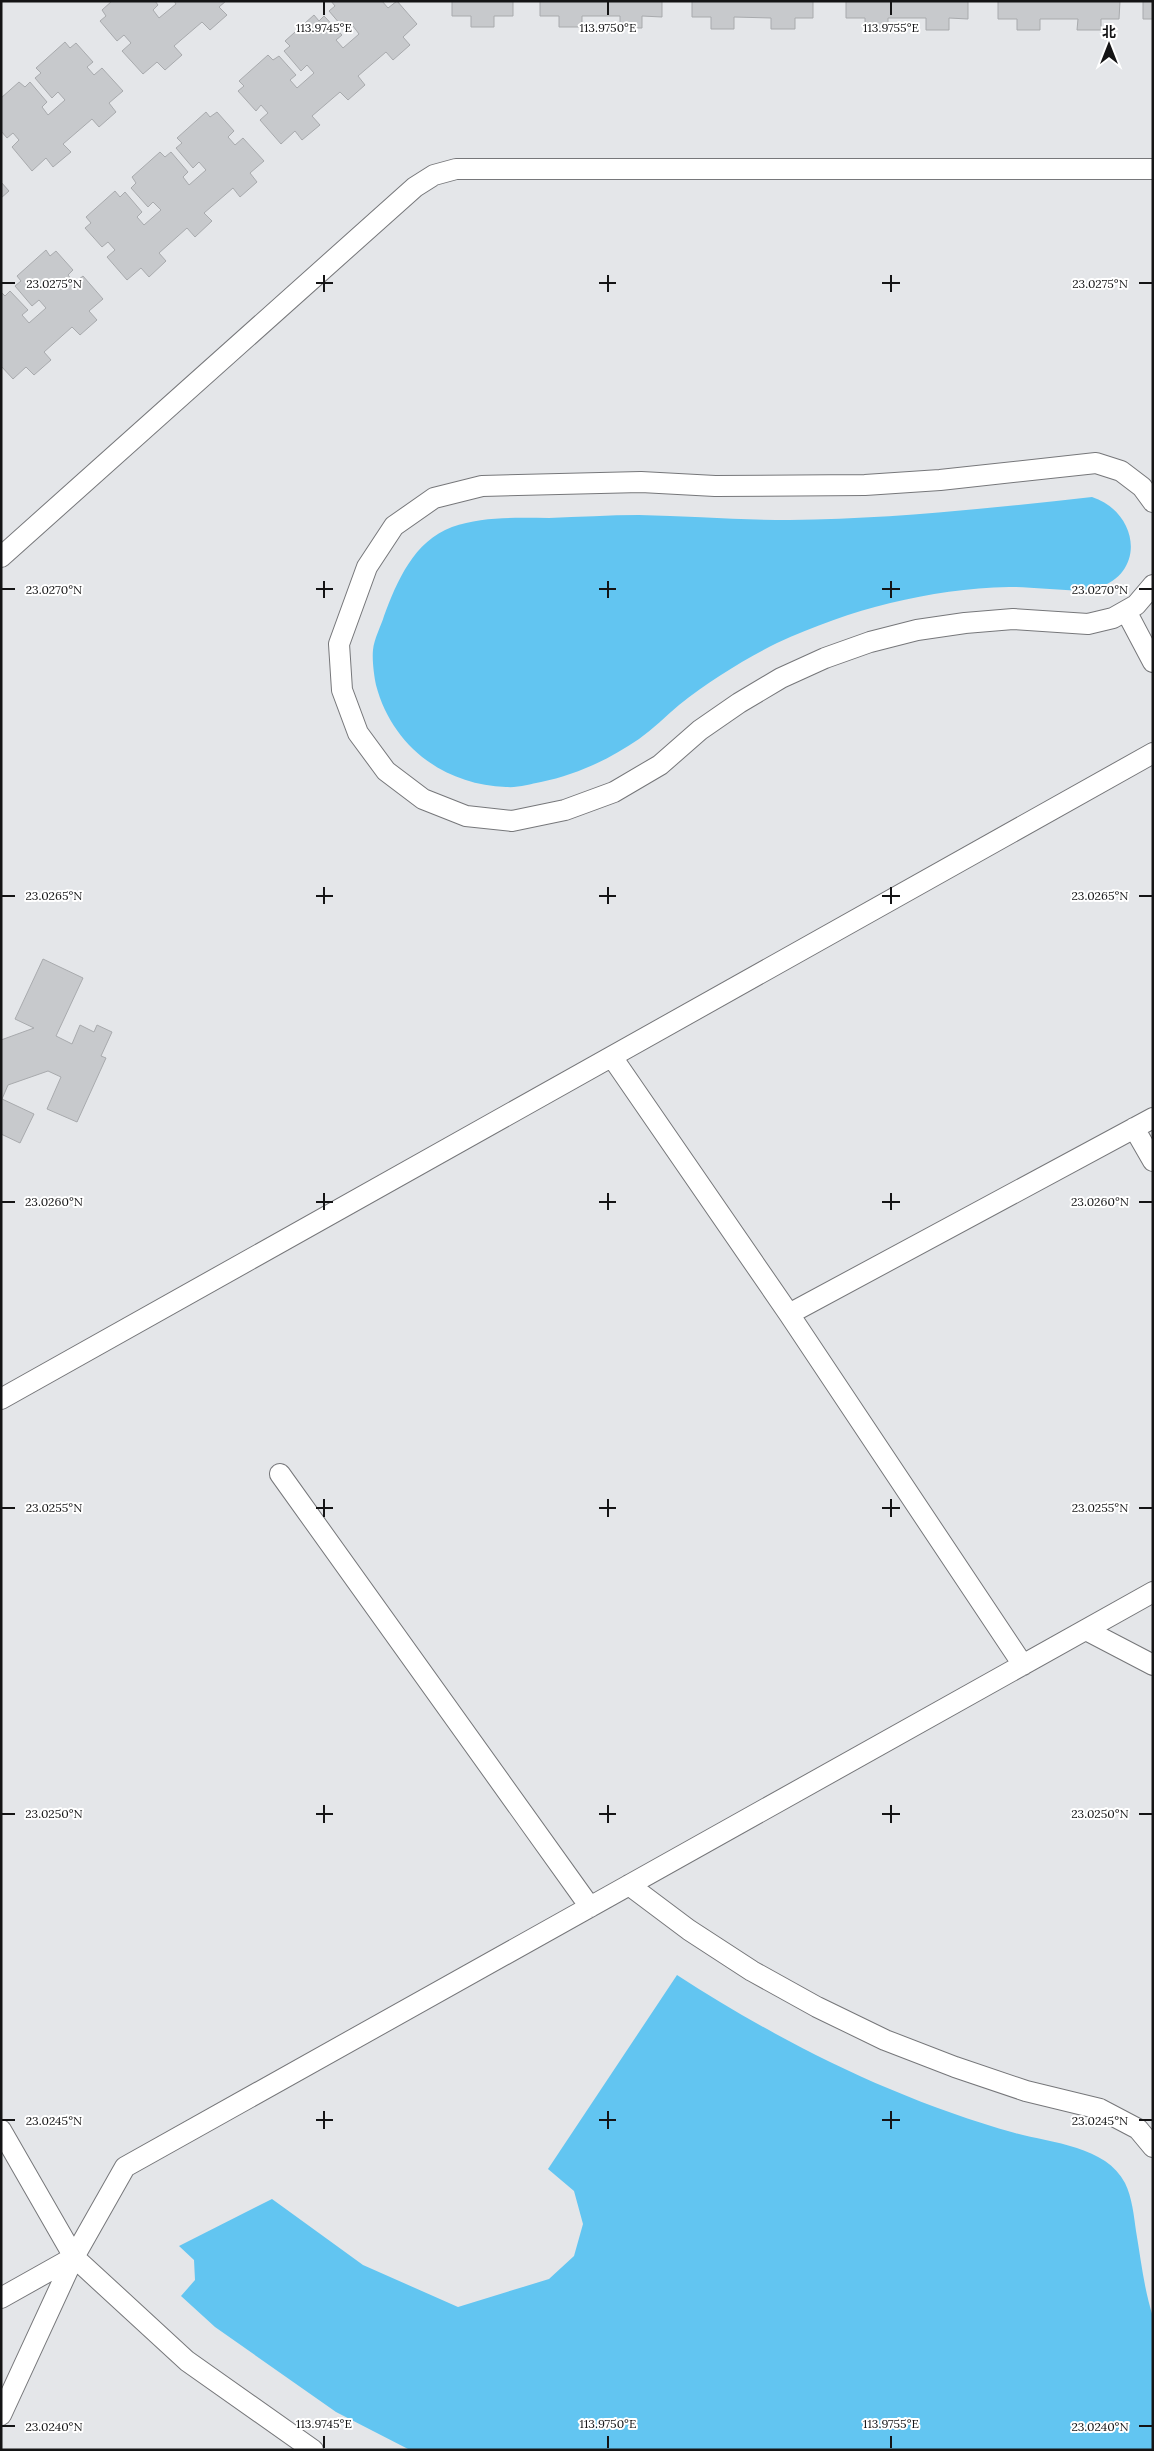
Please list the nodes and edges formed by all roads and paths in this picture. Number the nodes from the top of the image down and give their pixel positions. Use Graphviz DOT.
graph roads {
  1 [pos="1153,170"];
  2 [pos="1153,502"];
  3 [pos="1,557"];
  4 [pos="1153,585"];
  5 [pos="1126,611"];
  6 [pos="1153,662"];
  7 [pos="1153,753"];
  8 [pos="612,1057"];
  9 [pos="1153,1118"];
  10 [pos="1134,1128"];
  11 [pos="1153,1161"];
  12 [pos="789,1314"];
  13 [pos="1,1400"];
  14 [pos="280,1474"];
  15 [pos="1153,1592"];
  16 [pos="1086,1630"];
  17 [pos="1022,1665"];
  18 [pos="1153,1665"];
  19 [pos="629,1885"];
  20 [pos="590,1907"];
  21 [pos="1,2130"];
  22 [pos="1153,2147"];
  23 [pos="74,2257"];
  24 [pos="1,2298"];
  25 [pos="1,2415"];
  26 [pos="313,2450"];
  1 -- 3 [label="lane"];
  2 -- 5 [label="lane"];
  4 -- 5 [label="lane"];
  5 -- 6 [label="lane"];
  7 -- 8 [label="lane"];
  8 -- 12 [label="lane"];
  8 -- 13 [label="lane"];
  9 -- 10 [label="lane"];
  10 -- 11 [label="lane"];
  10 -- 12 [label="lane"];
  12 -- 17 [label="lane"];
  14 -- 20 [label="lane"];
  15 -- 16 [label="lane"];
  16 -- 17 [label="lane"];
  16 -- 18 [label="lane"];
  17 -- 19 [label="lane"];
  19 -- 20 [label="lane"];
  19 -- 22 [label="lane"];
  20 -- 23 [label="lane"];
  21 -- 23 [label="lane"];
  23 -- 24 [label="lane"];
  23 -- 25 [label="lane"];
  23 -- 26 [label="lane"];
}
